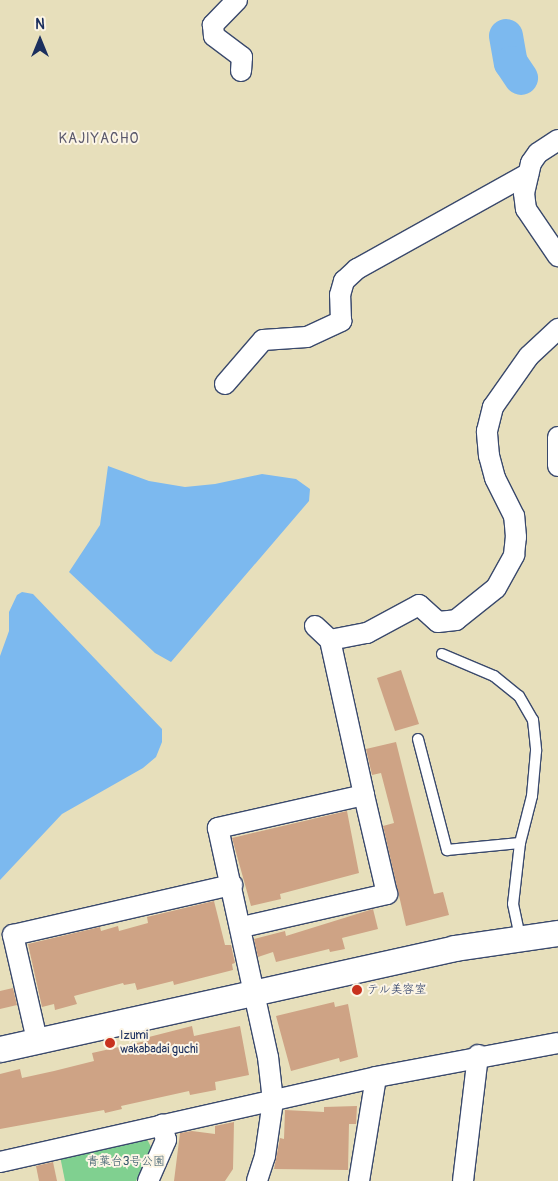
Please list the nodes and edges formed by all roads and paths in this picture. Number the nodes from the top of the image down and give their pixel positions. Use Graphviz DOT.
graph roads {
  1 [pos="237,0"];
  2 [pos="241,71"];
  3 [pos="558,140"];
  4 [pos="528,174"];
  5 [pos="558,256"];
  6 [pos="558,329"];
  7 [pos="225,384"];
  8 [pos="558,437"];
  9 [pos="558,466"];
  10 [pos="315,626"];
  11 [pos="330,640"];
  12 [pos="442,654"];
  13 [pos="418,739"];
  14 [pos="364,795"];
  15 [pos="520,843"];
  16 [pos="232,885"];
  17 [pos="242,927"];
  18 [pos="558,933"];
  19 [pos="520,937"];
  20 [pos="254,992"];
  21 [pos="37,1040"];
  22 [pos="558,1043"];
  23 [pos="0,1049"];
  24 [pos="478,1055"];
  25 [pos="376,1077"];
  26 [pos="273,1100"];
  27 [pos="162,1125"];
  28 [pos="0,1162"];
  29 [pos="148,1181"];
  30 [pos="257,1181"];
  31 [pos="358,1181"];
  32 [pos="463,1181"];
  1 -- 2 [label="street"];
  3 -- 4 [label="street"];
  4 -- 5 [label="street"];
  4 -- 7 [label="street"];
  6 -- 11 [label="street"];
  8 -- 9 [label="street"];
  10 -- 11 [label="street"];
  11 -- 14 [label="street"];
  12 -- 15 [label="lane"];
  13 -- 15 [label="lane"];
  14 -- 16 [label="street"];
  14 -- 17 [label="street"];
  15 -- 19 [label="lane"];
  16 -- 17 [label="street"];
  16 -- 21 [label="street"];
  17 -- 20 [label="street"];
  18 -- 19 [label="street"];
  19 -- 20 [label="street"];
  20 -- 21 [label="street"];
  20 -- 26 [label="street"];
  21 -- 23 [label="street"];
  22 -- 24 [label="street"];
  24 -- 25 [label="street"];
  24 -- 32 [label="street"];
  25 -- 26 [label="street"];
  25 -- 31 [label="street"];
  26 -- 27 [label="street"];
  26 -- 30 [label="street"];
  27 -- 28 [label="street"];
  27 -- 29 [label="street"];
}
